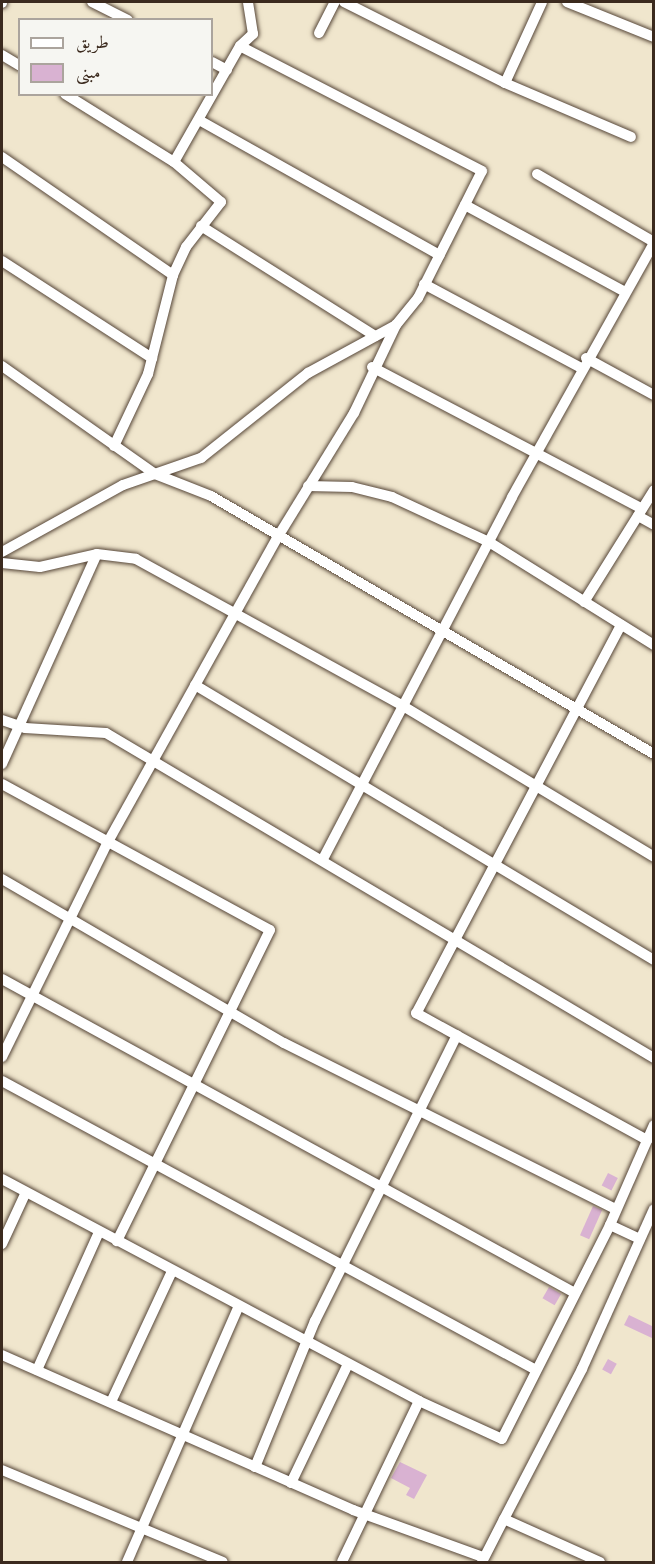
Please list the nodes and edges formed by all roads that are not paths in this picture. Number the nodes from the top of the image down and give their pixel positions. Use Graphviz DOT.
graph roads {
  1 [pos="92,2"];
  2 [pos="248,2"];
  3 [pos="335,2"];
  4 [pos="344,2"];
  5 [pos="542,2"];
  6 [pos="567,2"];
  7 [pos="124,18"];
  8 [pos="319,33"];
  9 [pos="654,37"];
  10 [pos="240,46"];
  11 [pos="2,55"];
  12 [pos="213,62"];
  13 [pos="18,65"];
  14 [pos="227,69"];
  15 [pos="506,83"];
  16 [pos="213,94"];
  17 [pos="68,96"];
  18 [pos="212,96"];
  19 [pos="199,120"];
  20 [pos="631,137"];
  21 [pos="2,157"];
  22 [pos="174,162"];
  23 [pos="537,174"];
  24 [pos="465,205"];
  25 [pos="201,226"];
  26 [pos="654,242"];
  27 [pos="440,255"];
  28 [pos="2,261"];
  29 [pos="173,275"];
  30 [pos="424,284"];
  31 [pos="625,292"];
  32 [pos="396,325"];
  33 [pos="375,336"];
  34 [pos="152,358"];
  35 [pos="584,363"];
  36 [pos="2,366"];
  37 [pos="372,367"];
  38 [pos="654,396"];
  39 [pos="114,446"];
  40 [pos="538,453"];
  41 [pos="155,474"];
  42 [pos="308,486"];
  43 [pos="654,490"];
  44 [pos="640,512"];
  45 [pos="654,525"];
  46 [pos="277,538"];
  47 [pos="489,542"];
  48 [pos="2,552"];
  49 [pos="97,554"];
  50 [pos="2,563"];
  51 [pos="584,602"];
  52 [pos="236,612"];
  53 [pos="621,625"];
  54 [pos="442,632"];
  55 [pos="654,645"];
  56 [pos="195,685"];
  57 [pos="403,706"];
  58 [pos="576,708"];
  59 [pos="2,720"];
  60 [pos="18,726"];
  61 [pos="654,754"];
  62 [pos="153,759"];
  63 [pos="2,764"];
  64 [pos="363,781"];
  65 [pos="2,784"];
  66 [pos="536,787"];
  67 [pos="109,840"];
  68 [pos="654,857"];
  69 [pos="322,859"];
  70 [pos="496,863"];
  71 [pos="2,879"];
  72 [pos="70,916"];
  73 [pos="454,938"];
  74 [pos="654,960"];
  75 [pos="2,979"];
  76 [pos="32,994"];
  77 [pos="229,1011"];
  78 [pos="457,1035"];
  79 [pos="2,1057"];
  80 [pos="654,1058"];
  81 [pos="2,1081"];
  82 [pos="193,1082"];
  83 [pos="418,1109"];
  84 [pos="654,1125"];
  85 [pos="647,1140"];
  86 [pos="153,1165"];
  87 [pos="2,1179"];
  88 [pos="382,1186"];
  89 [pos="26,1192"];
  90 [pos="614,1208"];
  91 [pos="654,1209"];
  92 [pos="610,1225"];
  93 [pos="99,1232"];
  94 [pos="640,1239"];
  95 [pos="117,1241"];
  96 [pos="2,1245"];
  97 [pos="341,1268"];
  98 [pos="172,1271"];
  99 [pos="575,1293"];
  100 [pos="238,1308"];
  101 [pos="306,1345"];
  102 [pos="2,1355"];
  103 [pos="347,1366"];
  104 [pos="37,1370"];
  105 [pos="536,1370"];
  106 [pos="419,1401"];
  107 [pos="111,1402"];
  108 [pos="184,1435"];
  109 [pos="255,1467"];
  110 [pos="2,1470"];
  111 [pos="291,1483"];
  112 [pos="365,1514"];
  113 [pos="504,1519"];
  114 [pos="142,1529"];
  115 [pos="482,1560"];
  116 [pos="127,1563"];
  117 [pos="223,1563"];
  118 [pos="342,1563"];
  119 [pos="600,1563"];
  1 -- 7 [label="street"];
  2 -- 10 [label="street"];
  3 -- 8 [label="street"];
  4 -- 15 [label="street"];
  5 -- 15 [label="street"];
  6 -- 9 [label="street"];
  10 -- 14 [label="street"];
  10 -- 24 [label="street"];
  11 -- 13 [label="street"];
  12 -- 14 [label="street"];
  14 -- 16 [label="street"];
  15 -- 20 [label="street"];
  17 -- 22 [label="street"];
  18 -- 19 [label="street"];
  19 -- 22 [label="street"];
  19 -- 27 [label="street"];
  21 -- 29 [label="street"];
  22 -- 25 [label="street"];
  23 -- 26 [label="street"];
  24 -- 27 [label="street"];
  24 -- 31 [label="street"];
  25 -- 29 [label="street"];
  25 -- 33 [label="street"];
  26 -- 31 [label="street"];
  27 -- 30 [label="street"];
  28 -- 34 [label="street"];
  29 -- 34 [label="street"];
  30 -- 32 [label="street"];
  30 -- 35 [label="street"];
  31 -- 35 [label="street"];
  32 -- 33 [label="street"];
  32 -- 37 [label="street"];
  33 -- 41 [label="street"];
  34 -- 39 [label="street"];
  35 -- 38 [label="street"];
  35 -- 40 [label="street"];
  36 -- 39 [label="street"];
  37 -- 40 [label="street"];
  37 -- 42 [label="street"];
  39 -- 41 [label="street"];
  40 -- 44 [label="street"];
  40 -- 47 [label="street"];
  41 -- 46 [label="street"];
  41 -- 48 [label="street"];
  42 -- 46 [label="street"];
  42 -- 47 [label="street"];
  43 -- 44 [label="street"];
  44 -- 45 [label="street"];
  44 -- 51 [label="street"];
  46 -- 52 [label="street"];
  46 -- 54 [label="street"];
  47 -- 51 [label="street"];
  47 -- 54 [label="street"];
  49 -- 50 [label="street"];
  49 -- 52 [label="street"];
  49 -- 60 [label="street"];
  51 -- 53 [label="street"];
  52 -- 56 [label="street"];
  52 -- 57 [label="street"];
  53 -- 55 [label="street"];
  53 -- 58 [label="street"];
  54 -- 57 [label="street"];
  54 -- 58 [label="street"];
  56 -- 62 [label="street"];
  56 -- 64 [label="street"];
  57 -- 64 [label="street"];
  57 -- 66 [label="street"];
  58 -- 61 [label="street"];
  58 -- 66 [label="street"];
  59 -- 60 [label="street"];
  60 -- 62 [label="street"];
  60 -- 63 [label="street"];
  62 -- 67 [label="street"];
  62 -- 69 [label="street"];
  64 -- 69 [label="street"];
  64 -- 70 [label="street"];
  65 -- 67 [label="street"];
  66 -- 68 [label="street"];
  66 -- 70 [label="street"];
  67 -- 72 [label="street"];
  67 -- 77 [label="street"];
  69 -- 73 [label="street"];
  70 -- 73 [label="street"];
  70 -- 74 [label="street"];
  71 -- 72 [label="street"];
  72 -- 76 [label="street"];
  72 -- 77 [label="street"];
  73 -- 78 [label="street"];
  73 -- 80 [label="street"];
  75 -- 76 [label="street"];
  76 -- 79 [label="street"];
  76 -- 82 [label="street"];
  77 -- 82 [label="street"];
  77 -- 83 [label="street"];
  78 -- 83 [label="street"];
  78 -- 85 [label="street"];
  81 -- 86 [label="street"];
  82 -- 86 [label="street"];
  82 -- 88 [label="street"];
  83 -- 88 [label="street"];
  83 -- 90 [label="street"];
  84 -- 85 [label="street"];
  85 -- 90 [label="street"];
  86 -- 95 [label="street"];
  86 -- 97 [label="street"];
  87 -- 89 [label="street"];
  88 -- 97 [label="street"];
  88 -- 99 [label="street"];
  89 -- 93 [label="street"];
  89 -- 96 [label="street"];
  90 -- 92 [label="street"];
  91 -- 94 [label="street"];
  92 -- 94 [label="street"];
  92 -- 99 [label="street"];
  93 -- 95 [label="street"];
  93 -- 104 [label="street"];
  94 -- 113 [label="street"];
  95 -- 98 [label="street"];
  97 -- 101 [label="street"];
  97 -- 105 [label="street"];
  98 -- 100 [label="street"];
  98 -- 107 [label="street"];
  99 -- 105 [label="street"];
  100 -- 101 [label="street"];
  100 -- 108 [label="street"];
  101 -- 103 [label="street"];
  101 -- 109 [label="street"];
  102 -- 104 [label="street"];
  103 -- 106 [label="street"];
  103 -- 111 [label="street"];
  104 -- 107 [label="street"];
  105 -- 106 [label="street"];
  106 -- 112 [label="street"];
  107 -- 108 [label="street"];
  108 -- 109 [label="street"];
  108 -- 114 [label="street"];
  109 -- 111 [label="street"];
  110 -- 114 [label="street"];
  111 -- 112 [label="street"];
  112 -- 115 [label="street"];
  112 -- 118 [label="street"];
  113 -- 115 [label="street"];
  113 -- 119 [label="street"];
  114 -- 116 [label="street"];
  114 -- 117 [label="street"];
}
